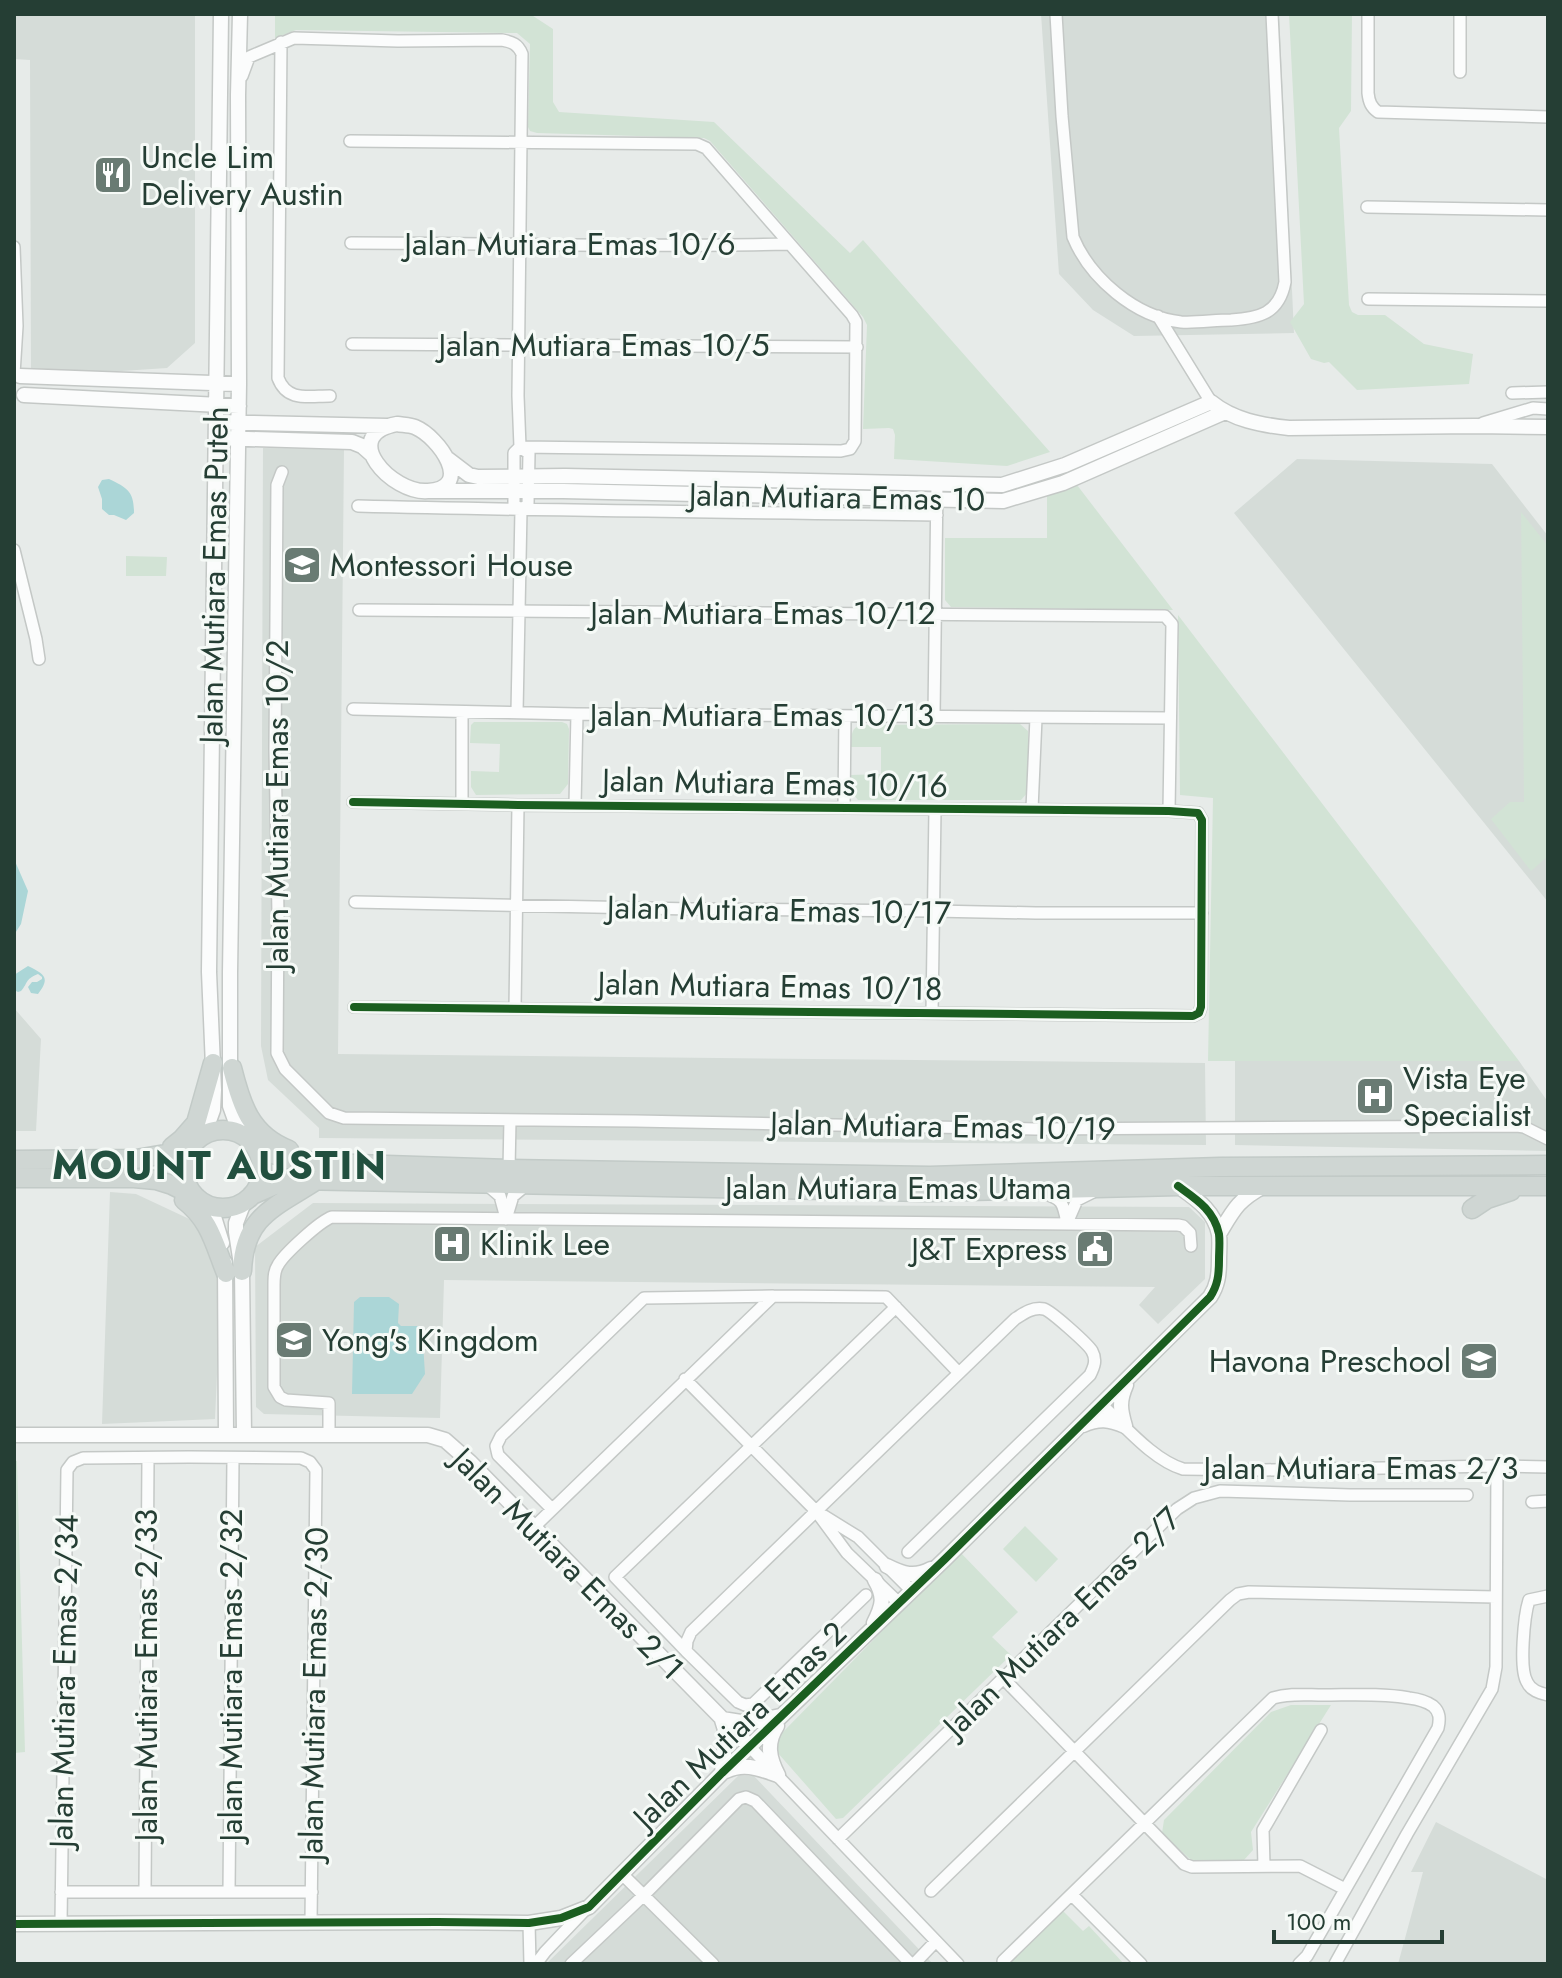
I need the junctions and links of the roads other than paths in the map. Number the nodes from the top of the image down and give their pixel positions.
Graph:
1 (221, 14) edge
2 (240, 14) edge
3 (1056, 14) edge
4 (1272, 14) edge
5 (1368, 14) edge
6 (1460, 14) edge
7 (281, 42) junction
8 (1460, 72) dead end
9 (238, 95) junction
10 (1548, 117) edge
11 (350, 141) dead end
12 (522, 141) junction
13 (1367, 207) dead end
14 (1548, 210) edge
15 (351, 243) dead end
16 (521, 243) junction
17 (788, 244) junction
18 (14, 247) edge
19 (1368, 299) dead end
20 (1548, 301) edge
21 (1158, 316) junction
22 (218, 344) junction
23 (352, 344) dead end
24 (520, 345) junction
25 (857, 347) junction
26 (16, 374) edge
27 (188, 381) junction
28 (217, 382) junction
29 (239, 384) junction
30 (1548, 392) edge
31 (1512, 393) dead end
32 (330, 396) dead end
33 (19, 398) edge
34 (1211, 402) junction
35 (191, 403) junction
36 (216, 405) junction
37 (239, 406) junction
38 (1548, 409) edge
39 (1225, 412) junction
40 (216, 422) junction
41 (239, 423) junction
42 (259, 423) junction
43 (354, 425) junction
44 (388, 426) junction
45 (1475, 426) junction
46 (1548, 427) edge
47 (216, 438) junction
48 (238, 439) junction
49 (259, 439) junction
50 (352, 442) junction
51 (520, 447) junction
52 (371, 454) junction
53 (448, 459) junction
54 (282, 472) dead end
55 (238, 474) junction
56 (918, 483) junction
57 (937, 483) junction
58 (521, 484) junction
59 (431, 491) junction
60 (918, 499) junction
61 (937, 499) junction
62 (358, 506) dead end
63 (521, 510) junction
64 (918, 515) junction
65 (937, 515) junction
66 (14, 550) edge
67 (359, 610) dead end
68 (518, 613) junction
69 (937, 614) junction
70 (39, 659) dead end
71 (353, 709) dead end
72 (462, 712) junction
73 (517, 712) junction
74 (577, 714) junction
75 (845, 716) junction
76 (934, 716) junction
77 (1036, 718) junction
78 (1170, 718) junction
79 (353, 802) dead end
80 (462, 804) junction
81 (518, 805) junction
82 (575, 805) junction
83 (844, 808) junction
84 (935, 809) junction
85 (1032, 809) junction
86 (1169, 811) junction
87 (211, 831) junction
88 (233, 831) junction
89 (355, 902) dead end
90 (516, 907) junction
91 (934, 911) junction
92 (1202, 913) junction
93 (354, 1007) dead end
94 (515, 1008) junction
95 (932, 1012) junction
96 (222, 1065) junction
97 (335, 1116) joint
98 (510, 1120) junction
99 (242, 1134) junction
100 (204, 1135) junction
101 (1548, 1139) edge
102 (257, 1148) junction
103 (189, 1150) junction
104 (14, 1160) edge
105 (1548, 1165) edge
106 (1450, 1167) junction
107 (135, 1169) junction
108 (509, 1169) junction
109 (318, 1171) junction
110 (14, 1178) edge
111 (486, 1184) junction
112 (527, 1184) junction
113 (1267, 1185) junction
114 (1178, 1186) junction
115 (1472, 1186) junction
116 (1539, 1186) edge
117 (1103, 1188) junction
118 (1032, 1190) junction
119 (248, 1199) junction
120 (202, 1201) junction
121 (1472, 1209) dead end
122 (506, 1219) junction
123 (1067, 1223) junction
124 (1219, 1234) junction
125 (1191, 1246) dead end
126 (234, 1272) junction
127 (773, 1296) junction
128 (896, 1307) junction
129 (959, 1373) junction
130 (1129, 1377) junction
131 (685, 1379) junction
132 (1102, 1405) junction
133 (1125, 1426) junction
134 (1079, 1427) junction
135 (14, 1435) edge
136 (226, 1435) junction
137 (244, 1435) junction
138 (329, 1435) junction
139 (751, 1445) junction
140 (148, 1458) junction
141 (233, 1458) junction
142 (1497, 1466) junction
143 (1548, 1467) edge
144 (1467, 1495) dead end
145 (1548, 1501) edge
146 (1532, 1502) dead end
147 (552, 1509) junction
148 (816, 1511) junction
149 (534, 1527) junction
150 (908, 1552) dead end
151 (945, 1559) junction
152 (887, 1566) junction
153 (875, 1580) junction
154 (912, 1591) junction
155 (866, 1595) dead end
156 (1548, 1596) edge
157 (1496, 1597) junction
158 (899, 1603) junction
159 (862, 1639) junction
160 (686, 1651) junction
161 (1004, 1679) junction
162 (1548, 1695) edge
163 (783, 1715) junction
164 (722, 1719) junction
165 (1321, 1730) dead end
166 (750, 1747) junction
167 (1073, 1751) junction
168 (722, 1773) junction
169 (778, 1775) junction
170 (1144, 1824) junction
171 (838, 1839) junction
172 (1264, 1866) junction
173 (622, 1874) junction
174 (1345, 1889) junction
175 (931, 1891) dead end
176 (61, 1892) junction
177 (145, 1892) junction
178 (229, 1892) junction
179 (312, 1892) junction
180 (644, 1895) junction
181 (1072, 1895) junction
182 (589, 1907) junction
183 (61, 1923) junction
184 (311, 1923) junction
185 (529, 1923) junction
186 (14, 1924) edge
187 (936, 1941) junction
188 (1003, 1961) dead end
189 (530, 1964) edge
190 (536, 1964) edge
191 (571, 1964) edge
192 (713, 1964) edge
193 (913, 1964) edge
194 (958, 1964) edge
195 (1141, 1964) edge
196 (1299, 1964) edge
197 (1335, 1964) edge

1 - 22 street, Jalan Mutiara Emas Puteh
2 - 9 street, Jalan Mutiara Emas Puteh
3 - 21 street
4 - 21 street
5 - 10 street
6 - 8 street
7 - 9 street
7 - 12 street
7 - 32 street
9 - 29 street, Jalan Mutiara Emas Puteh
11 - 12 street
12 - 16 street
12 - 17 street
13 - 14 street
15 - 16 street, Jalan Mutiara Emas 10/6
16 - 17 street, Jalan Mutiara Emas 10/6
16 - 24 street
17 - 25 street
18 - 26 street
19 - 20 street
21 - 34 street
22 - 27 street
22 - 28 street, Jalan Mutiara Emas Puteh
23 - 24 street, Jalan Mutiara Emas 10/5
24 - 25 street, Jalan Mutiara Emas 10/5
24 - 51 street
25 - 51 street
26 - 27 street
26 - 33 street
27 - 28 street
28 - 29 street
28 - 36 street, Jalan Mutiara Emas Puteh
29 - 37 street, Jalan Mutiara Emas Puteh
29 - 42 street
30 - 31 street
33 - 35 street
34 - 39 street
34 - 57 street, Jalan Mutiara Emas 10
35 - 36 street
35 - 40 street
36 - 37 street
36 - 40 street, Jalan Mutiara Emas Puteh
37 - 41 street, Jalan Mutiara Emas Puteh
38 - 45 street
39 - 45 street
39 - 61 street, Jalan Mutiara Emas 10
40 - 41 street
40 - 47 street, Jalan Mutiara Emas Puteh
41 - 42 street
41 - 48 street, Jalan Mutiara Emas Puteh
42 - 43 street
43 - 44 street
43 - 50 street
44 - 52 street
44 - 53 street
45 - 46 street
47 - 48 street
47 - 87 street, Jalan Mutiara Emas Puteh
48 - 49 street
48 - 55 street, Jalan Mutiara Emas Puteh
49 - 50 street
49 - 55 street
50 - 52 street
51 - 58 street
52 - 59 street
53 - 58 street, Jalan Mutiara Emas 10
53 - 59 street
54 - 97 street, Jalan Mutiara Emas 10/2
55 - 88 street, Jalan Mutiara Emas Puteh
56 - 57 street, Jalan Mutiara Emas 10
56 - 58 street, Jalan Mutiara Emas 10
56 - 60 street
57 - 61 street
58 - 59 street, Jalan Mutiara Emas 10
58 - 60 street, Jalan Mutiara Emas 10
58 - 63 street
60 - 61 street, Jalan Mutiara Emas 10
60 - 64 street
61 - 65 street
62 - 63 street
63 - 64 street
63 - 68 street
64 - 65 street
65 - 69 street
66 - 70 street
67 - 68 street, Jalan Mutiara Emas 10/12
68 - 69 street, Jalan Mutiara Emas 10/12
68 - 73 street
69 - 76 street
69 - 78 street, Jalan Mutiara Emas 10/12
71 - 72 street, Jalan Mutiara Emas 10/13
72 - 73 street, Jalan Mutiara Emas 10/13
72 - 80 street
73 - 74 street, Jalan Mutiara Emas 10/13
74 - 75 street, Jalan Mutiara Emas 10/13
74 - 82 street
75 - 76 street, Jalan Mutiara Emas 10/13
75 - 83 street
76 - 77 street, Jalan Mutiara Emas 10/13
77 - 78 street, Jalan Mutiara Emas 10/13
77 - 85 street
78 - 86 street
79 - 80 street, Jalan Mutiara Emas 10/16
80 - 81 street, Jalan Mutiara Emas 10/16
81 - 82 street, Jalan Mutiara Emas 10/16
81 - 90 street
82 - 83 street, Jalan Mutiara Emas 10/16
83 - 84 street, Jalan Mutiara Emas 10/16
84 - 85 street, Jalan Mutiara Emas 10/16
84 - 91 street
85 - 86 street, Jalan Mutiara Emas 10/16
86 - 92 street, Jalan Mutiara Emas 10/16
87 - 88 street
87 - 96 street, Jalan Mutiara Emas Puteh
88 - 96 street, Jalan Mutiara Emas Puteh
89 - 90 street, Jalan Mutiara Emas 10/17
90 - 91 street, Jalan Mutiara Emas 10/17
90 - 94 street
91 - 92 street, Jalan Mutiara Emas 10/17
91 - 95 street
92 - 95 street, Jalan Mutiara Emas 10/18
93 - 94 street, Jalan Mutiara Emas 10/18
94 - 95 street, Jalan Mutiara Emas 10/18
96 - 99 street, Jalan Mutiara Emas Puteh
96 - 100 street, Jalan Mutiara Emas Puteh
96 - 107 main road
96 - 109 main road
97 - 98 street, Jalan Mutiara Emas 10/19
98 - 101 street, Jalan Mutiara Emas 10/19
98 - 108 street
99 - 100 main road
99 - 102 main road
100 - 103 main road
102 - 109 main road
102 - 119 main road
103 - 107 main road
103 - 120 main road
104 - 107 main road
105 - 106 main road, Jalan Mutiara Emas Utama
106 - 108 main road, Jalan Mutiara Emas Utama
106 - 115 main road
107 - 110 main road
107 - 120 main road
107 - 126 main road
108 - 109 main road, Jalan Mutiara Emas Utama
109 - 111 main road, Jalan Mutiara Emas Utama
109 - 119 main road, Jalan Mutiara Emas Utama
109 - 126 main road
111 - 112 main road, Jalan Mutiara Emas Utama
111 - 122 street
112 - 118 main road, Jalan Mutiara Emas Utama
112 - 122 street
113 - 114 main road, Jalan Mutiara Emas Utama
113 - 115 main road, Jalan Mutiara Emas Utama
113 - 124 street
114 - 117 main road, Jalan Mutiara Emas Utama
114 - 124 street
115 - 116 main road, Jalan Mutiara Emas Utama
116 - 121 main road
117 - 118 main road, Jalan Mutiara Emas Utama
117 - 123 street
118 - 123 street
119 - 120 main road
119 - 126 street
120 - 126 street
122 - 123 street
122 - 138 street
123 - 125 street
124 - 130 street, Jalan Mutiara Emas 2
126 - 136 street
126 - 137 street
127 - 128 street
127 - 131 street
127 - 147 street
128 - 129 street
128 - 139 street
129 - 148 street
129 - 150 street
130 - 132 street, Jalan Mutiara Emas 2
130 - 133 street
131 - 139 street
131 - 147 street
132 - 133 street, Jalan Mutiara Emas 2/3
132 - 134 street, Jalan Mutiara Emas 2
133 - 134 street
133 - 142 street, Jalan Mutiara Emas 2/3
134 - 151 street, Jalan Mutiara Emas 2
135 - 136 street, Jalan Mutiara Emas 2/1
136 - 137 street, Jalan Mutiara Emas 2/1
137 - 138 street, Jalan Mutiara Emas 2/1
138 - 149 street, Jalan Mutiara Emas 2/1
139 - 148 street
139 - 160 street
140 - 141 street
140 - 176 street, Jalan Mutiara Emas 2/34
140 - 177 street, Jalan Mutiara Emas 2/33
141 - 178 street, Jalan Mutiara Emas 2/32
141 - 179 street, Jalan Mutiara Emas 2/30
142 - 143 street, Jalan Mutiara Emas 2/3
142 - 157 street
144 - 161 street, Jalan Mutiara Emas 2/7
145 - 146 street
147 - 149 street
148 - 152 street
148 - 153 street
148 - 160 street
149 - 164 street, Jalan Mutiara Emas 2/1
151 - 152 street
151 - 154 street, Jalan Mutiara Emas 2
152 - 154 street
153 - 158 street
153 - 159 street
154 - 158 street, Jalan Mutiara Emas 2
155 - 160 street
156 - 162 street
157 - 167 street
157 - 197 street
158 - 159 street, Jalan Mutiara Emas 2
159 - 163 street, Jalan Mutiara Emas 2
161 - 167 street
161 - 171 street, Jalan Mutiara Emas 2/7
163 - 164 street
163 - 166 street, Jalan Mutiara Emas 2
163 - 169 street
164 - 166 street, Jalan Mutiara Emas 2/1
164 - 168 street
165 - 172 street
166 - 168 street, Jalan Mutiara Emas 2
166 - 169 street, Jalan Mutiara Emas 2/1
167 - 170 street
167 - 175 street
168 - 169 street
168 - 173 street, Jalan Mutiara Emas 2
169 - 171 street, Jalan Mutiara Emas 2/1
170 - 172 street
170 - 174 street
170 - 181 street
171 - 187 street, Jalan Mutiara Emas 2/1
172 - 174 street
173 - 180 street
173 - 182 street, Jalan Mutiara Emas 2
174 - 196 street
176 - 177 street
176 - 183 street, Jalan Mutiara Emas 2/34
177 - 178 street
178 - 179 street
179 - 184 street, Jalan Mutiara Emas 2/30
180 - 191 street
180 - 192 street
180 - 193 street
181 - 188 street
181 - 195 street
182 - 185 street, Jalan Mutiara Emas 2
182 - 190 street
183 - 184 street, Jalan Mutiara Emas 2
183 - 186 street, Jalan Mutiara Emas 2
184 - 185 street, Jalan Mutiara Emas 2
185 - 189 street
187 - 193 street
187 - 194 street, Jalan Mutiara Emas 2/1

